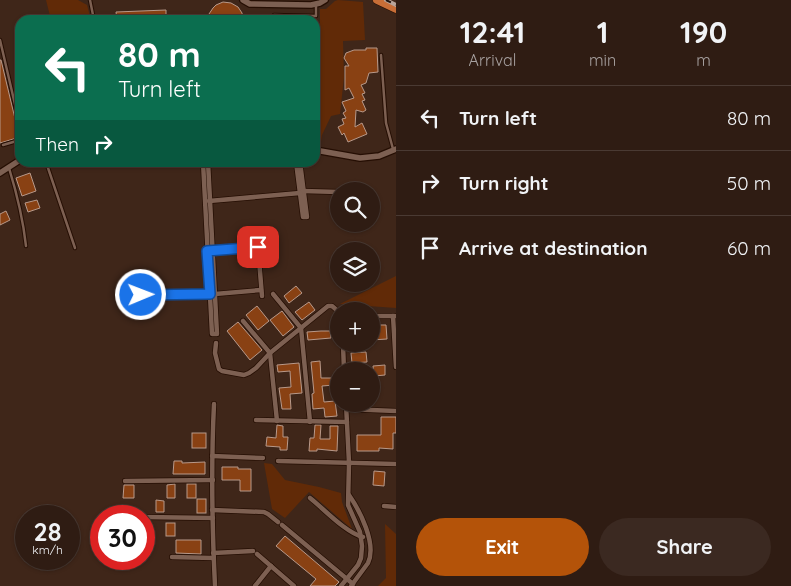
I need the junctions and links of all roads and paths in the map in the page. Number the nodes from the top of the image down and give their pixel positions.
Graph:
1 (90, 0) edge
2 (243, 0) edge
3 (325, 0) edge
4 (377, 0) edge
5 (316, 4) junction
6 (396, 9) edge
7 (93, 15) edge
8 (316, 15) edge
9 (0, 40) edge
10 (381, 55) dead end
11 (15, 104) edge
12 (15, 141) edge
13 (3, 145) dead end
14 (395, 150) edge
15 (320, 151) edge
16 (15, 163) edge
17 (9, 167) junction
18 (48, 167) edge
19 (203, 167) edge
20 (208, 167) edge
21 (299, 167) edge
22 (0, 173) edge
23 (301, 191) junction
24 (330, 192) edge
25 (210, 201) junction
26 (205, 202) junction
27 (26, 246) dead end
28 (75, 248) dead end
29 (210, 251) junction
30 (261, 290) junction
31 (212, 294) junction
32 (273, 294) dead end
33 (141, 295) dead end
34 (262, 296) dead end
35 (330, 306) edge
36 (380, 316) edge
37 (395, 316) edge
38 (244, 321) dead end
39 (301, 328) junction
40 (216, 342) dead end
41 (270, 353) junction
42 (396, 367) edge
43 (214, 404) dead end
44 (380, 409) edge
45 (396, 411) edge
46 (346, 412) edge
47 (256, 420) dead end
48 (277, 421) junction
49 (310, 422) junction
50 (347, 422) junction
51 (212, 456) junction
52 (263, 458) dead end
53 (278, 461) dead end
54 (349, 463) junction
55 (396, 464) edge
56 (213, 480) junction
57 (125, 481) dead end
58 (349, 496) junction
59 (310, 498) dead end
60 (384, 506) dead end
61 (396, 507) edge
62 (212, 510) junction
63 (155, 517) edge
64 (213, 518) junction
65 (362, 537) junction
66 (369, 537) junction
67 (213, 555) junction
68 (172, 557) dead end
69 (271, 566) junction
70 (347, 579) junction
71 (352, 585) edge
72 (215, 586) edge
73 (255, 586) edge
74 (294, 586) edge
75 (341, 586) edge

1 - 7 lane
2 - 5 street
3 - 5 street
4 - 6 highway
5 - 8 lane
9 - 11 lane
10 - 14 lane
12 - 13 lane
14 - 15 street
16 - 17 street
17 - 22 street
17 - 27 lane
18 - 28 lane
19 - 26 street
20 - 25 street
21 - 23 street
23 - 24 street
23 - 25 street
25 - 26 street
25 - 29 street
26 - 29 street
29 - 30 street
29 - 31 street
30 - 31 street
30 - 34 street
31 - 31 street
31 - 33 street
32 - 39 street
35 - 39 street
36 - 37 street
37 - 42 street
38 - 41 street
39 - 41 street
39 - 49 street
40 - 41 street
41 - 48 street
43 - 51 street
44 - 45 street
46 - 50 street
47 - 48 street
48 - 49 street
49 - 50 street
50 - 54 street
51 - 52 street
51 - 56 street
53 - 54 street
54 - 55 street
54 - 58 street
56 - 57 street
56 - 62 street
58 - 65 street
58 - 66 street
59 - 65 street
60 - 61 street
62 - 64 street
62 - 70 street
63 - 64 street
64 - 67 street
65 - 66 street
65 - 70 street
66 - 71 street
67 - 68 street
67 - 69 street
67 - 72 street
69 - 73 street
69 - 74 street
70 - 71 street
70 - 75 street

